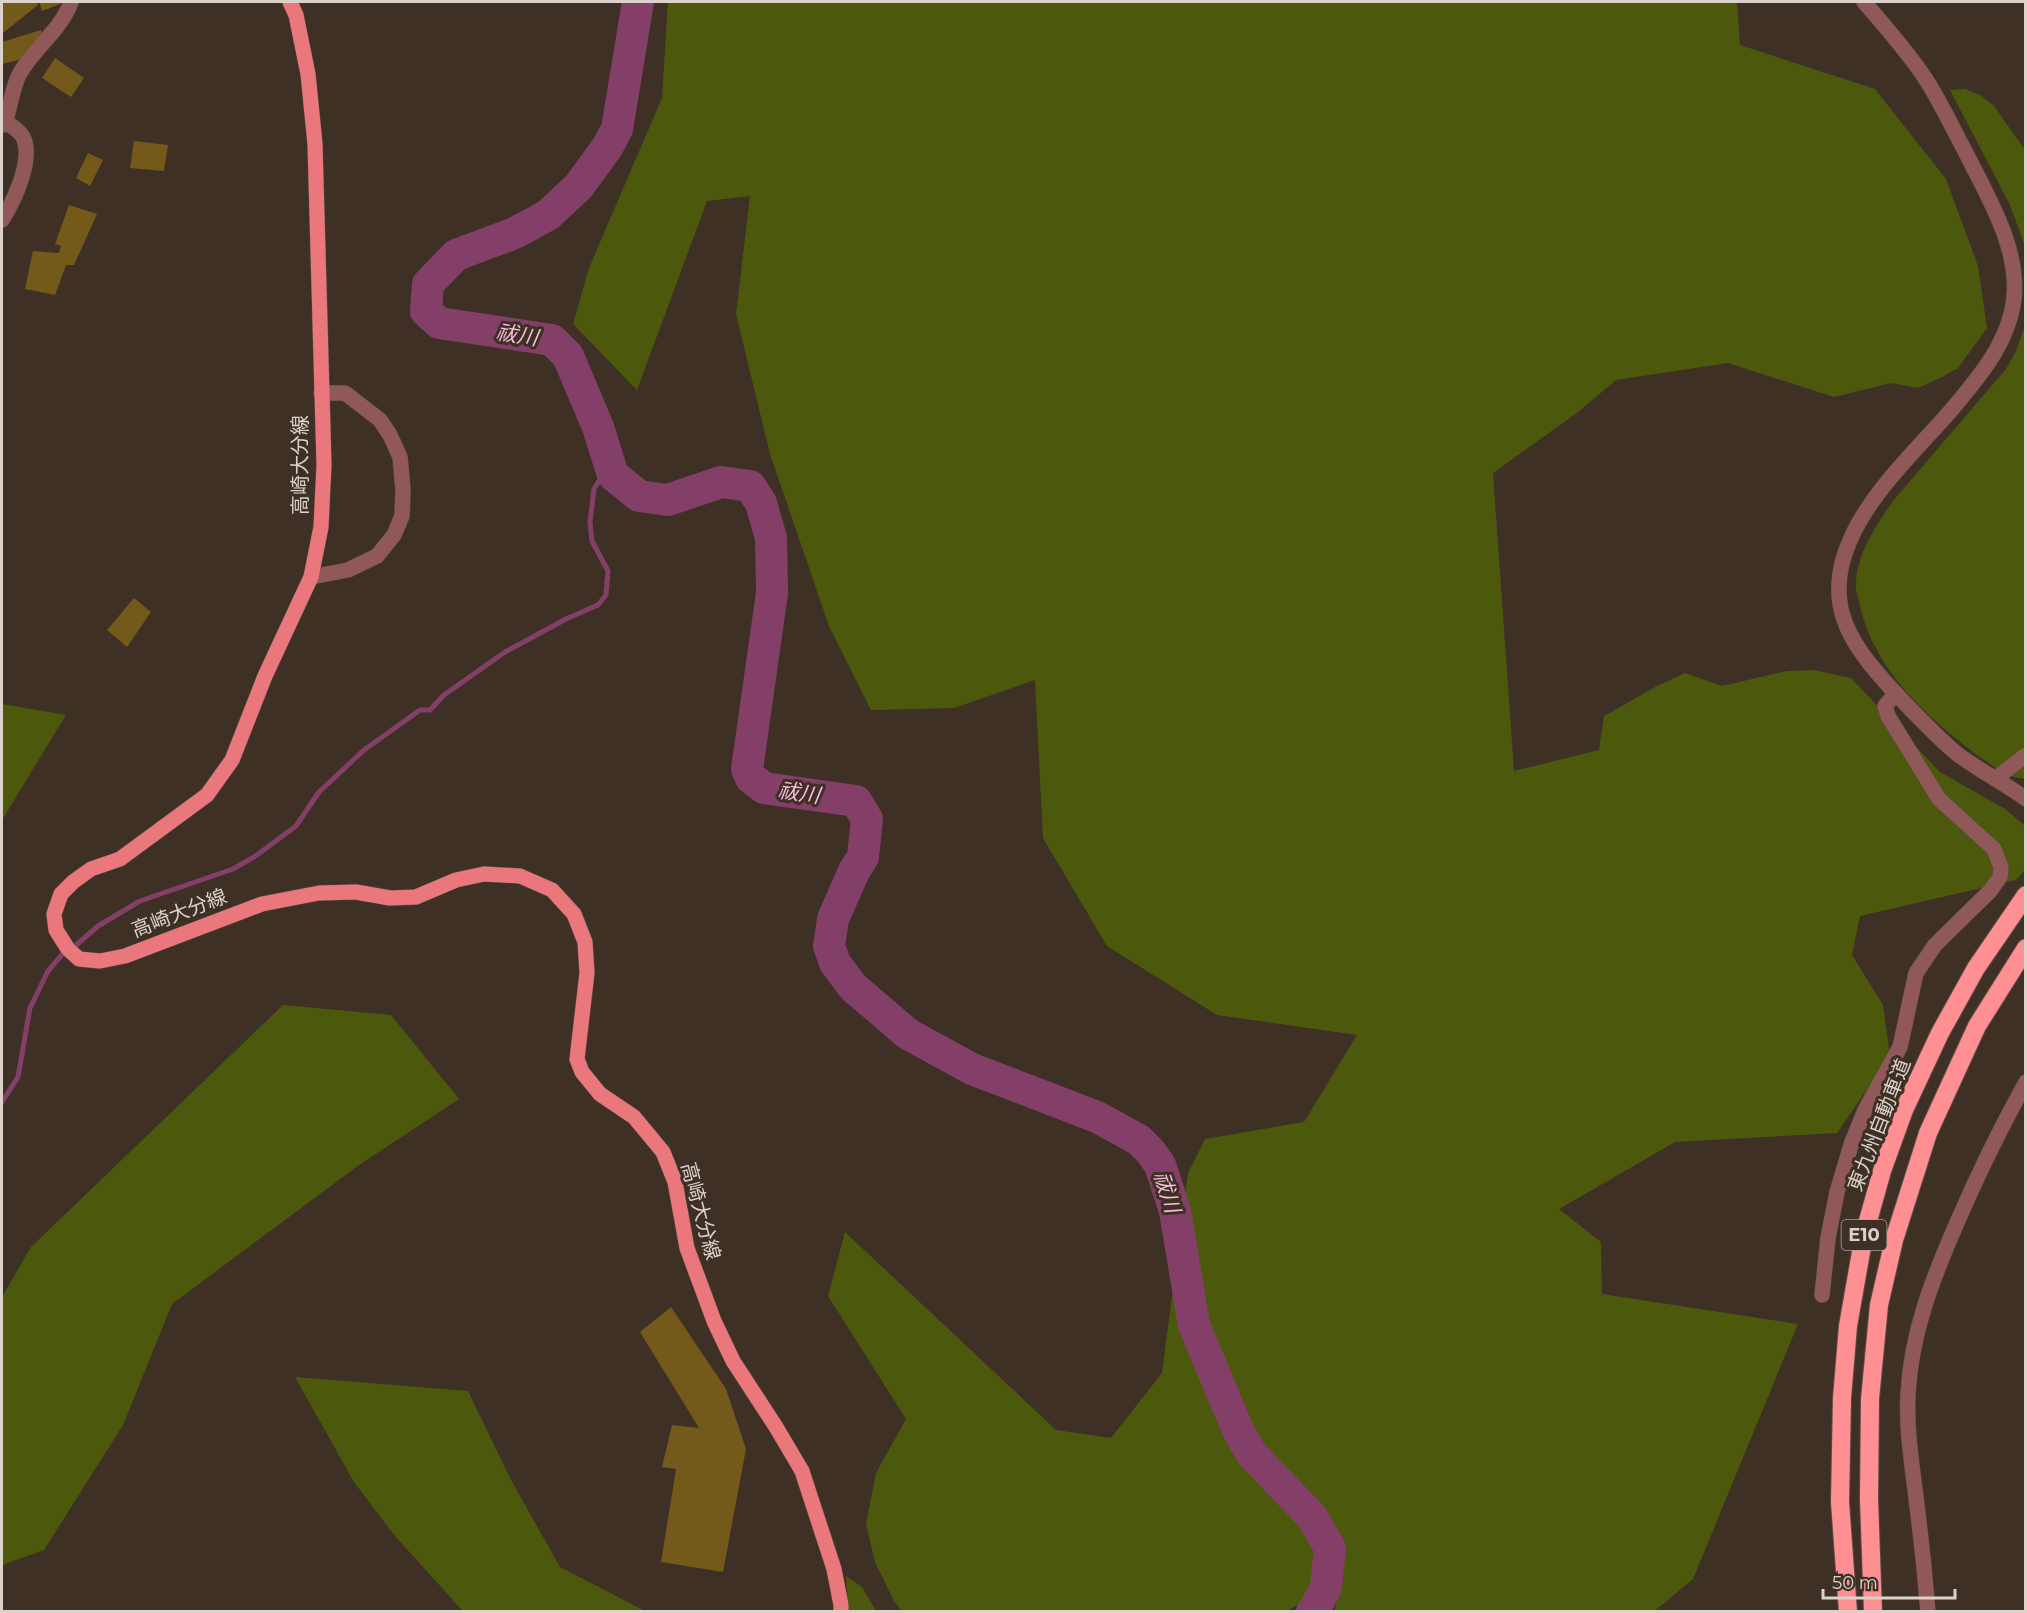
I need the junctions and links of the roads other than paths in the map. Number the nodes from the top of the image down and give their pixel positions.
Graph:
1 (71, 2) edge
2 (290, 2) edge
3 (1864, 2) edge
4 (3, 123) edge
5 (2, 220) edge
6 (2020, 279) edge
7 (321, 393) junction
8 (311, 577) junction
9 (1896, 693) junction
10 (2025, 755) edge
11 (1995, 779) junction
12 (2025, 799) edge
13 (2025, 895) edge
14 (2025, 948) edge
15 (2025, 1082) edge
16 (1822, 1295) dead end
17 (841, 1611) edge
18 (1848, 1611) edge
19 (1873, 1611) edge
20 (1928, 1611) edge

1 - 4 street
2 - 7 main road, 高崎大分線
3 - 6 street
4 - 5 street
6 - 9 street
7 - 8 main road, 高崎大分線
7 - 8 street
8 - 17 main road, 高崎大分線
9 - 11 street
9 - 16 street
10 - 11 street
11 - 12 street
13 - 18 highway, 東九州自動車道 / E10
14 - 19 highway, E10
15 - 20 street

